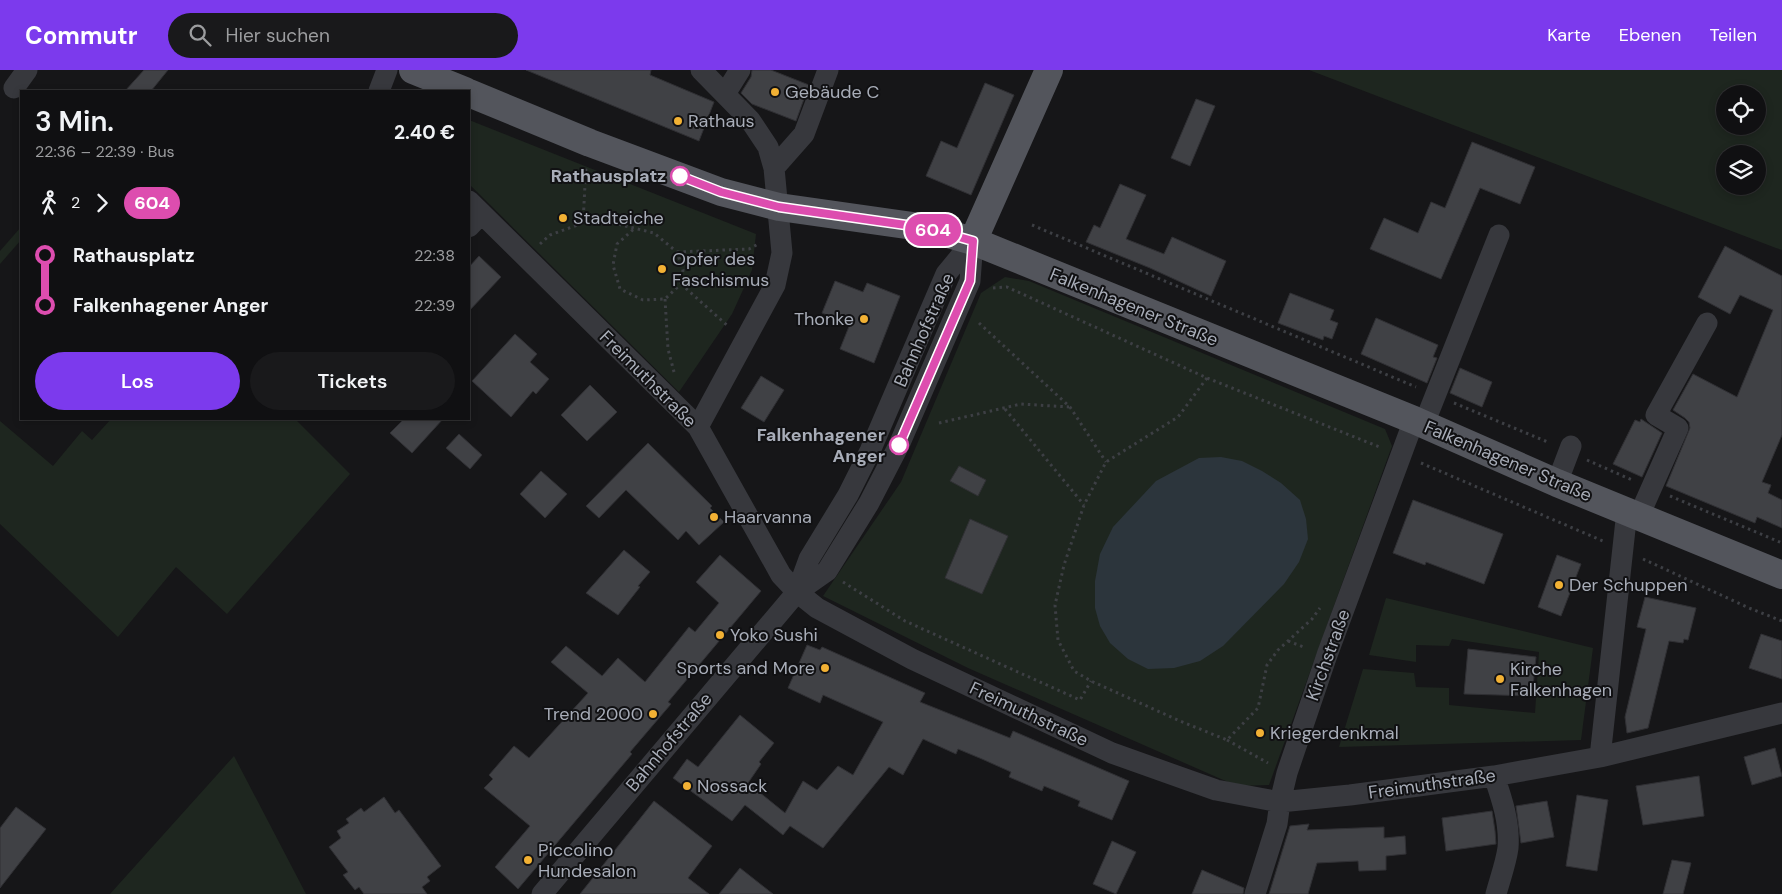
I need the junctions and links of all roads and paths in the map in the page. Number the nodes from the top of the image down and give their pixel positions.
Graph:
1 (27, 70) edge
2 (387, 70) edge
3 (413, 70) edge
4 (700, 70) edge
5 (740, 70) edge
6 (828, 70) edge
7 (1048, 70) edge
8 (14, 88) dead end
9 (379, 90) edge
10 (462, 90) edge
11 (470, 93) edge
12 (724, 94) junction
13 (586, 161) dead end
14 (774, 168) junction
15 (473, 214) edge
16 (780, 219) junction
17 (583, 223) junction
18 (1032, 225) dead end
19 (635, 228) junction
20 (1499, 235) dead end
21 (973, 241) junction
22 (677, 252) junction
23 (525, 257) junction
24 (681, 284) junction
25 (664, 299) junction
26 (979, 323) dead end
27 (1707, 324) dead end
28 (745, 340) junction
29 (1208, 378) dead end
30 (676, 380) dead end
31 (1435, 395) junction
32 (1070, 407) junction
33 (1005, 409) junction
34 (1419, 422) junction
35 (939, 423) dead end
36 (698, 427) junction
37 (1379, 447) dead end
38 (1570, 448) junction
39 (1377, 456) dead end
40 (1106, 462) junction
41 (1557, 482) junction
42 (1651, 488) junction
43 (1084, 505) junction
44 (1633, 514) junction
45 (1782, 544) edge
46 (1782, 575) edge
47 (838, 579) dead end
48 (797, 592) junction
49 (1323, 604) dead end
50 (1091, 681) junction
51 (1782, 713) edge
52 (1227, 740) junction
53 (1600, 758) junction
54 (1287, 773) junction
55 (1494, 776) junction
56 (1280, 802) junction
57 (542, 894) edge
58 (1255, 894) edge
59 (1496, 894) edge

1 - 8 street
2 - 9 street
3 - 10 main road
4 - 12 street
5 - 12 street
6 - 14 street
7 - 21 main road
11 - 16 main road, Falkenhagener Straße
12 - 14 street
13 - 17 path
14 - 16 street
15 - 23 street, Freimuthstraße
16 - 21 main road, Falkenhagener Straße
16 - 22 path
16 - 28 street
17 - 19 path
17 - 23 path
18 - 31 path
19 - 22 path
19 - 25 path
20 - 31 street, Kirchstraße
21 - 34 main road, Falkenhagener Straße
21 - 48 street, Bahnhofstraße
22 - 24 path
23 - 36 street, Freimuthstraße
24 - 25 path
24 - 28 path
25 - 30 path
26 - 32 path
27 - 42 street
28 - 36 street
29 - 40 path
31 - 34 street, Kirchstraße
31 - 38 path
32 - 33 path
32 - 40 path
33 - 35 path
33 - 43 path
34 - 41 main road, Falkenhagener Straße
34 - 54 street, Kirchstraße
36 - 48 street, Freimuthstraße
37 - 39 path
38 - 41 street
38 - 42 path
40 - 43 path
41 - 44 main road, Falkenhagener Straße
42 - 44 street
42 - 45 path
43 - 50 path
44 - 46 main road, Falkenhagener Straße
44 - 53 street
47 - 50 path
48 - 56 street, Freimuthstraße
48 - 57 street, Bahnhofstraße
49 - 52 path
50 - 52 path
51 - 53 street, Freimuthstraße
52 - 54 path
53 - 55 street, Freimuthstraße
54 - 56 street, Kirchstraße
55 - 56 street, Freimuthstraße
55 - 59 street
56 - 58 street, Kirchstraße

